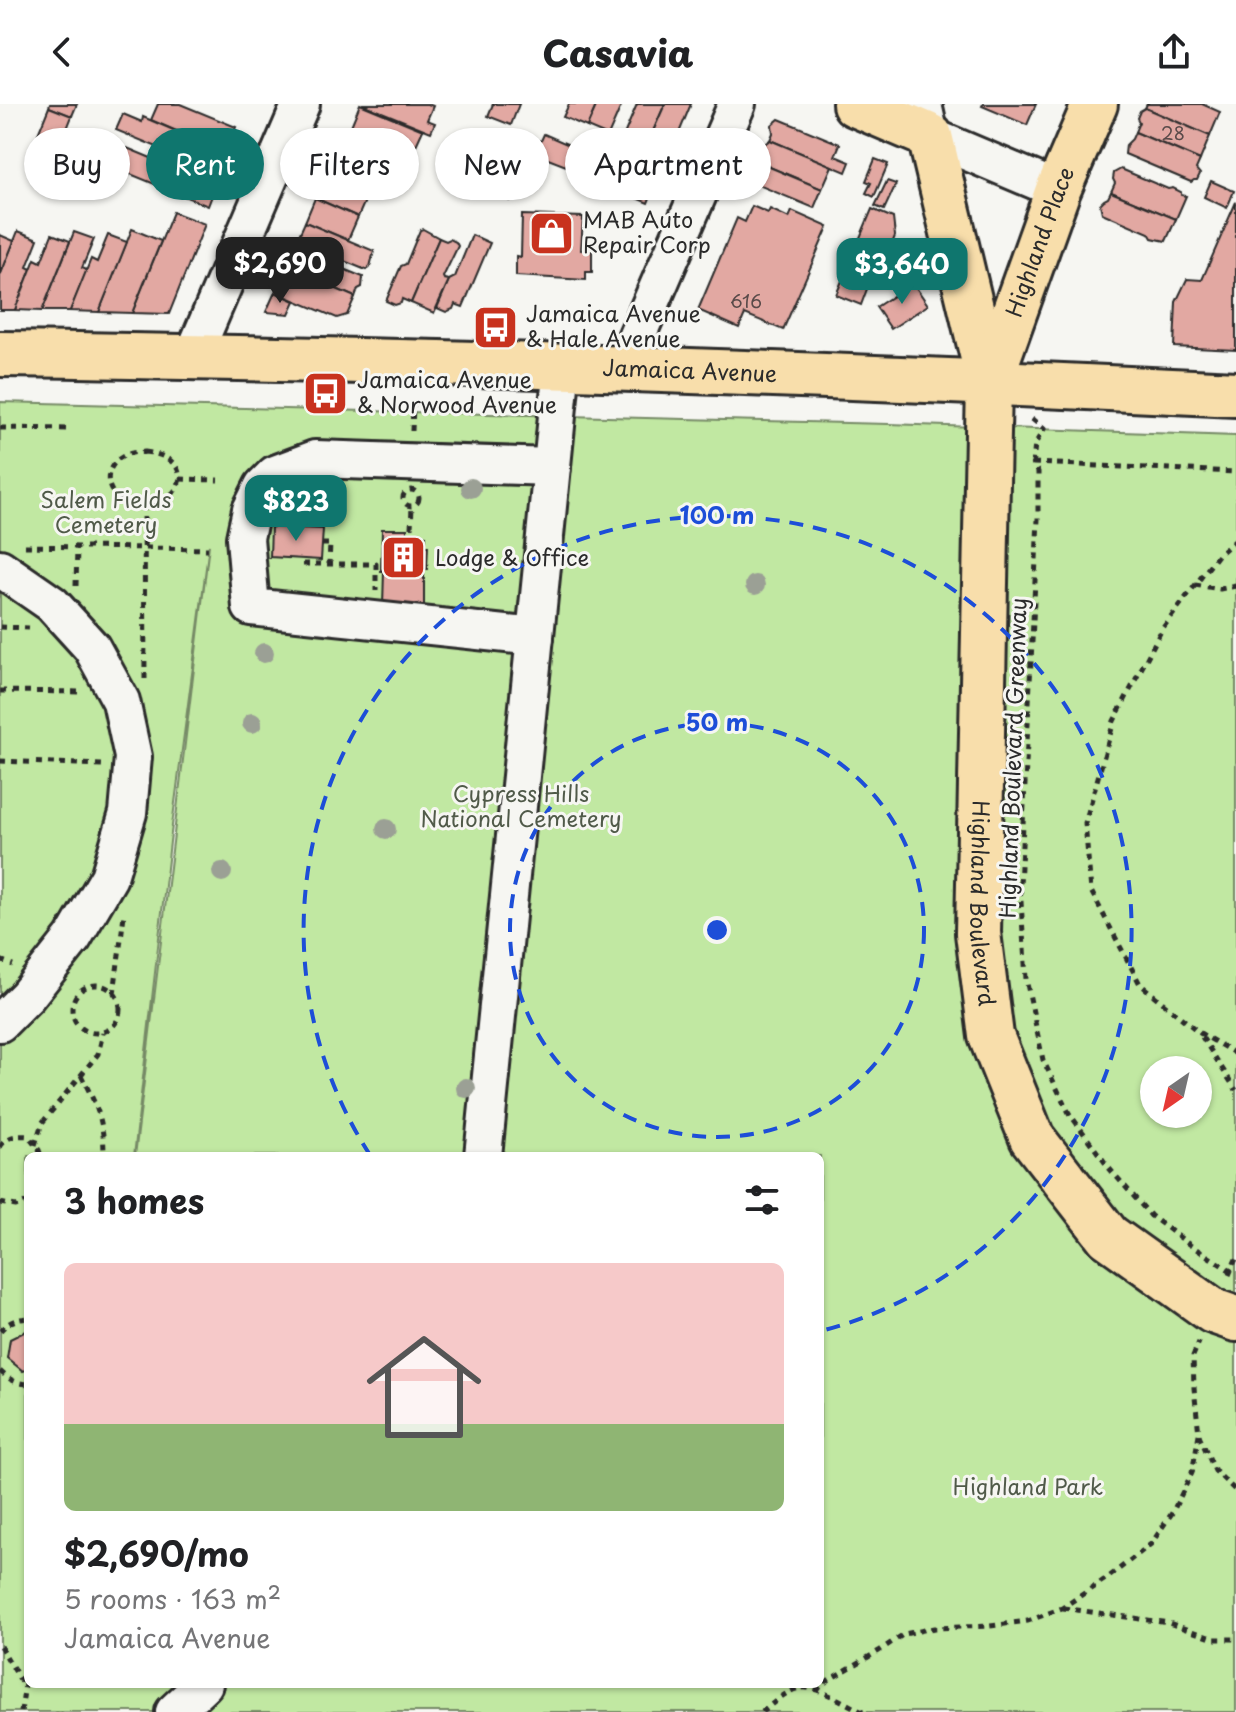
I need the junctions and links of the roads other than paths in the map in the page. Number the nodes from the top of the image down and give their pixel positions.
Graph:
1 (301, 104) edge
2 (737, 104) edge
3 (855, 104) edge
4 (1095, 104) edge
5 (926, 120) edge
6 (1058, 190) junction
7 (0, 354) edge
8 (193, 356) junction
9 (562, 366) junction
10 (623, 368) junction
11 (989, 383) junction
12 (1236, 394) edge
13 (552, 467) junction
14 (1, 568) edge
15 (535, 637) junction
16 (0, 1023) edge
17 (483, 1152) edge
18 (1236, 1319) edge
19 (200, 1688) edge
20 (174, 1712) edge

1 - 8 street
2 - 10 street
3 - 5 main road
4 - 6 main road, Highland Place
5 - 6 street
5 - 11 main road
6 - 11 main road, Highland Place
7 - 8 main road, Jamaica Avenue
8 - 9 main road, Jamaica Avenue
9 - 10 main road, Jamaica Avenue
9 - 13 street
10 - 11 main road, Jamaica Avenue
11 - 12 main road, Jamaica Avenue
11 - 18 main road, Highland Boulevard
13 - 15 street
13 - 15 street
14 - 16 street
15 - 17 street
19 - 20 street

